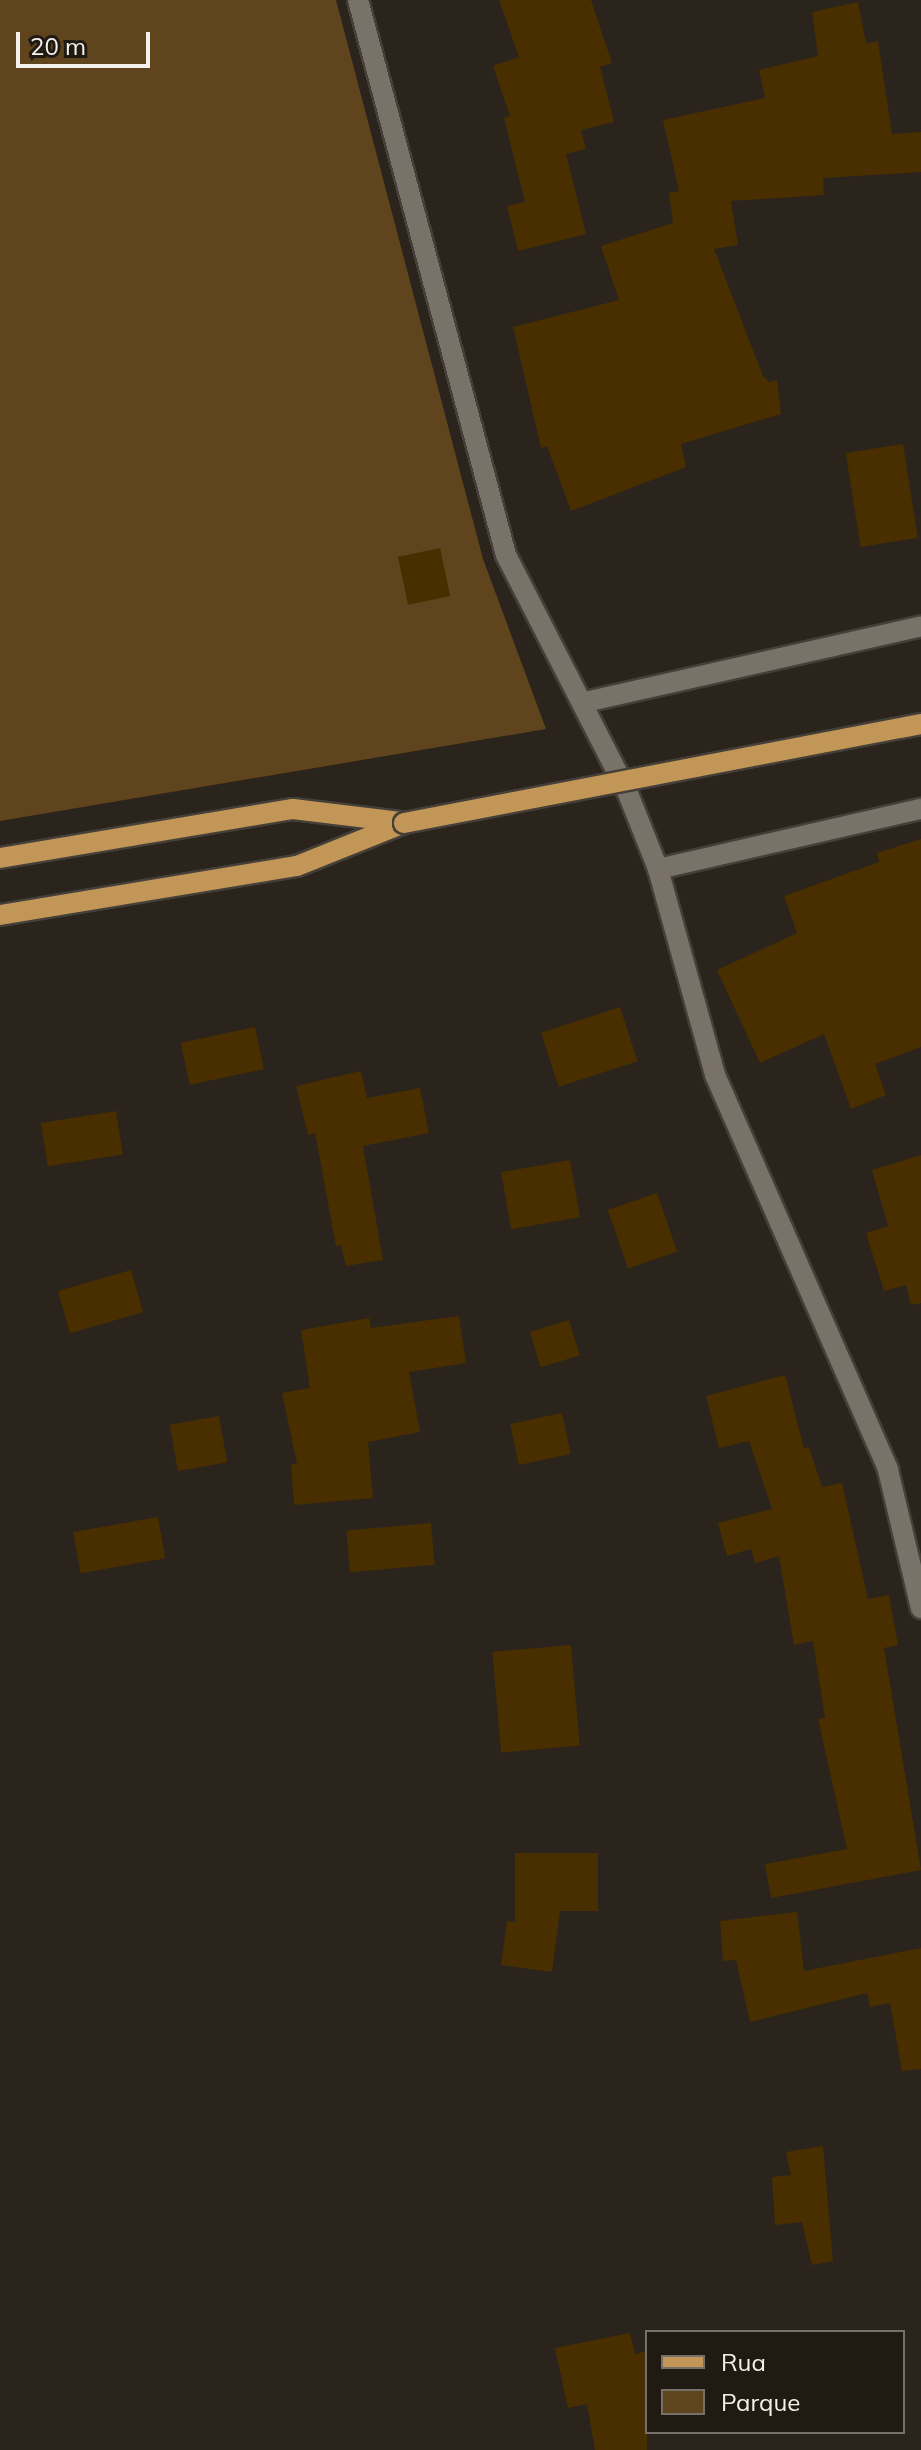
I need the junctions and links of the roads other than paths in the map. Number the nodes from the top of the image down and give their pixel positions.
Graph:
1 (358, 0) edge
2 (921, 626) edge
3 (585, 702) junction
4 (921, 724) edge
5 (921, 809) edge
6 (404, 823) junction
7 (0, 858) edge
8 (658, 869) junction
9 (0, 915) edge
10 (921, 1608) edge

1 - 3 street
2 - 3 street
3 - 8 street
4 - 6 main road, bridge
5 - 8 street
6 - 7 main road
6 - 9 main road
8 - 10 street

